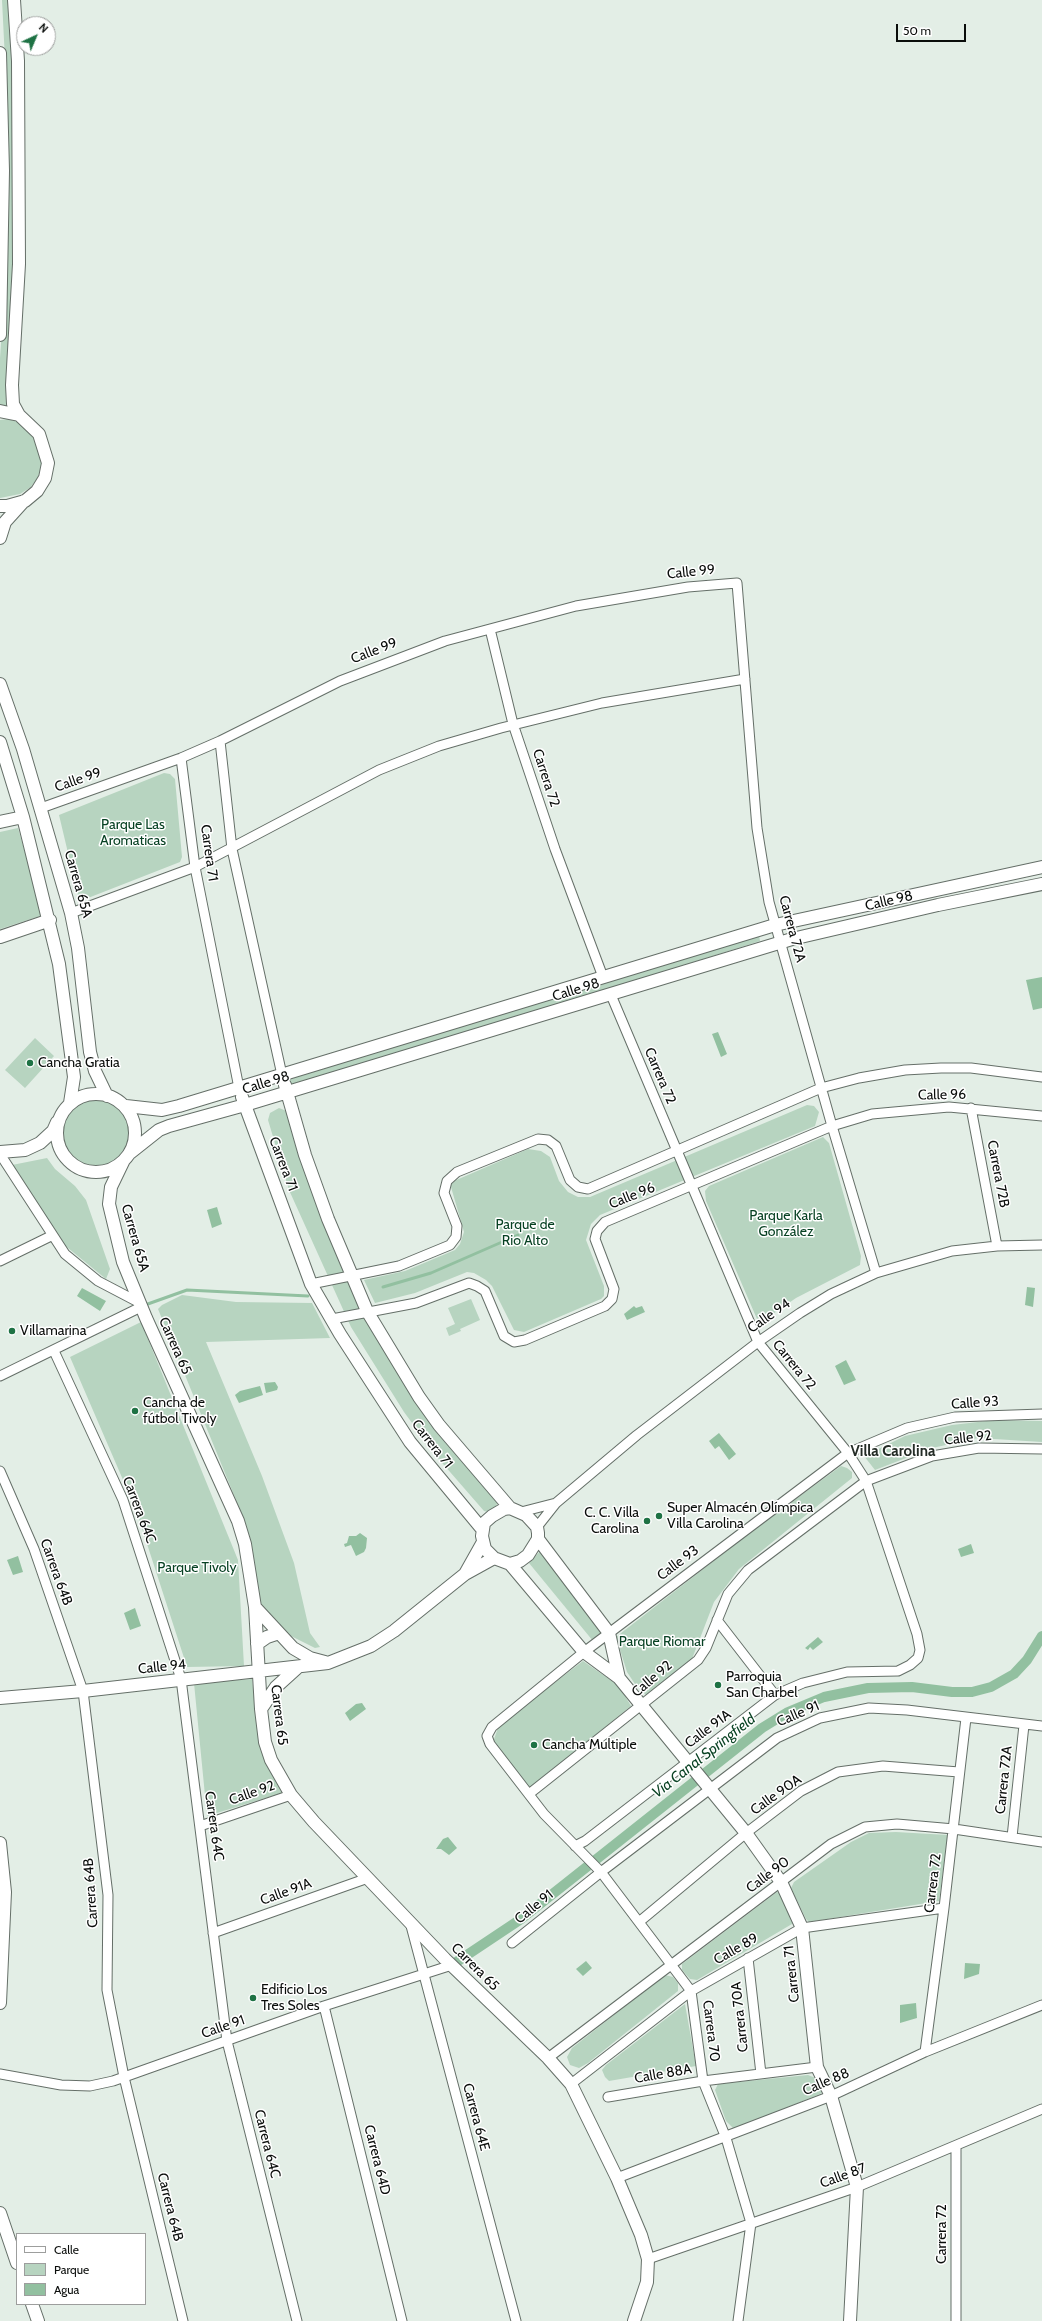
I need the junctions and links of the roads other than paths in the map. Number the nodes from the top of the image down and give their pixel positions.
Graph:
1 (14, 0) edge
2 (0, 53) edge
3 (0, 335) edge
4 (0, 411) edge
5 (19, 415) junction
6 (24, 501) junction
7 (0, 506) edge
8 (0, 538) edge
9 (737, 583) joint
10 (490, 628) junction
11 (745, 679) junction
12 (0, 684) edge
13 (513, 724) junction
14 (220, 741) junction
15 (0, 742) edge
16 (181, 758) junction
17 (41, 808) junction
18 (23, 817) junction
19 (0, 822) edge
20 (232, 849) junction
21 (194, 867) junction
22 (1042, 867) edge
23 (1042, 884) edge
24 (71, 913) junction
25 (50, 920) junction
26 (775, 925) junction
27 (0, 938) edge
28 (781, 942) junction
29 (603, 977) junction
30 (611, 995) junction
31 (282, 1075) junction
32 (1042, 1077) edge
33 (239, 1088) junction
34 (821, 1088) junction
35 (287, 1092) junction
36 (107, 1096) junction
37 (70, 1103) junction
38 (245, 1105) junction
39 (126, 1106) junction
40 (971, 1108) junction
41 (1042, 1116) edge
42 (59, 1120) junction
43 (832, 1126) junction
44 (676, 1150) junction
45 (0, 1153) edge
46 (127, 1157) junction
47 (691, 1187) junction
48 (51, 1236) junction
49 (1042, 1245) edge
50 (997, 1246) junction
51 (0, 1261) edge
52 (876, 1273) junction
53 (353, 1277) junction
54 (311, 1284) junction
55 (140, 1305) junction
56 (367, 1312) junction
57 (332, 1319) junction
58 (758, 1342) junction
59 (54, 1351) junction
60 (0, 1376) edge
61 (1042, 1414) edge
62 (1042, 1449) edge
63 (848, 1453) junction
64 (0, 1471) edge
65 (866, 1481) junction
66 (556, 1503) junction
67 (516, 1510) junction
68 (537, 1527) junction
69 (482, 1529) junction
70 (538, 1540) junction
71 (483, 1542) junction
72 (494, 1558) junction
73 (510, 1564) junction
74 (465, 1574) junction
75 (255, 1607) junction
76 (717, 1620) junction
77 (279, 1633) junction
78 (609, 1633) junction
79 (257, 1644) junction
80 (584, 1652) junction
81 (918, 1658) joint
82 (328, 1663) junction
83 (297, 1668) junction
84 (259, 1673) junction
85 (619, 1678) junction
86 (182, 1679) junction
87 (83, 1691) junction
88 (775, 1695) junction
89 (0, 1698) edge
90 (641, 1707) junction
91 (261, 1709) junction
92 (966, 1718) junction
93 (1024, 1725) junction
94 (1042, 1726) edge
95 (487, 1736) joint
96 (691, 1765) junction
97 (959, 1772) junction
98 (707, 1785) junction
99 (529, 1794) junction
100 (291, 1795) junction
101 (200, 1826) junction
102 (954, 1829) junction
103 (746, 1833) junction
104 (1012, 1837) junction
105 (1042, 1842) edge
106 (0, 1843) edge
107 (575, 1846) junction
108 (598, 1869) junction
109 (368, 1878) junction
110 (781, 1882) junction
111 (944, 1908) junction
112 (409, 1921) junction
113 (639, 1922) junction
114 (802, 1928) junction
115 (213, 1933) junction
116 (512, 1943) dead end
117 (748, 1958) junction
118 (672, 1964) junction
119 (452, 1966) junction
120 (424, 1975) junction
121 (691, 1990) junction
122 (0, 2003) edge
123 (1042, 2005) edge
124 (324, 2006) junction
125 (227, 2041) junction
126 (925, 2052) junction
127 (548, 2058) junction
128 (818, 2067) junction
129 (0, 2074) edge
130 (761, 2074) junction
131 (124, 2077) junction
132 (703, 2081) junction
133 (571, 2084) junction
134 (831, 2096) junction
135 (608, 2097) dead end
136 (1042, 2108) edge
137 (726, 2138) junction
138 (956, 2146) junction
139 (617, 2178) junction
140 (857, 2186) junction
141 (0, 2213) edge
142 (751, 2223) junction
143 (648, 2259) junction
144 (16, 2260) edge
145 (32, 2305) edge
146 (38, 2321) edge
147 (183, 2321) edge
148 (296, 2321) edge
149 (402, 2321) edge
150 (516, 2321) edge
151 (634, 2321) edge
152 (738, 2321) edge
153 (850, 2321) edge
154 (956, 2321) edge

1 - 5 street
2 - 3 street
4 - 5 street
5 - 6 street
6 - 7 street
6 - 8 street
9 - 10 street, Calle 99
9 - 11 street, Carrera 72A
10 - 13 street, Carrera 72
10 - 14 street, Calle 99
11 - 13 street
11 - 26 street, Carrera 72A
12 - 17 street, Carrera 65A
13 - 20 street
13 - 29 street, Carrera 72
14 - 16 street, Calle 99
14 - 20 street, Carrera 71
15 - 18 street
16 - 17 street, Calle 99
16 - 21 street, Carrera 71
17 - 24 street, Carrera 65A
18 - 19 street
18 - 25 street
20 - 21 street
20 - 31 street, Carrera 71
21 - 24 street
21 - 33 street, Carrera 71
22 - 26 street, Calle 98
23 - 28 street, Calle 98
24 - 36 street, Carrera 65A
25 - 27 street
25 - 37 street
26 - 28 street, Carrera 72A
26 - 29 street, Calle 98
28 - 30 street, Calle 98
28 - 34 street, Carrera 72A
29 - 31 street, Calle 98
30 - 35 street, Calle 98
30 - 44 street, Carrera 72
31 - 33 street, Calle 98
31 - 35 street, Carrera 71
32 - 34 street, Calle 96
33 - 38 street, Carrera 71
33 - 39 street, Calle 98
34 - 43 street, Carrera 72A
34 - 44 street, Calle 96
35 - 38 street, Calle 98
35 - 53 street, Carrera 71
36 - 37 street
36 - 39 street
37 - 42 street
38 - 46 street, Calle 98
38 - 54 street, Carrera 71
39 - 46 street
40 - 41 street, Calle 96
40 - 43 street, Calle 96
40 - 50 street, Carrera 72B
42 - 45 street
42 - 46 street
43 - 47 street, Calle 96
43 - 52 street, Carrera 72A
44 - 47 street, Carrera 72
44 - 53 street, Calle 96
45 - 48 street
46 - 55 street, Carrera 65A
47 - 56 street, Calle 96
47 - 58 street, Carrera 72
48 - 51 street
48 - 55 street
49 - 50 street, Calle 94
50 - 52 street, Calle 94
52 - 58 street, Calle 94
53 - 54 street, Calle 96
53 - 56 street, Carrera 71
54 - 57 street, Carrera 71
55 - 59 street
55 - 75 street, Carrera 65
56 - 57 street, Calle 96
56 - 67 street, Carrera 71
57 - 69 street, Carrera 71
58 - 63 street, Carrera 72
58 - 66 street, Calle 94
59 - 60 street
59 - 86 street, Carrera 64C
61 - 63 street, Calle 93
62 - 65 street, Calle 92
63 - 65 street, Carrera 72
63 - 78 street, Calle 93
64 - 87 street, Carrera 64B
65 - 76 street, Calle 92
65 - 81 street, Carrera 72
66 - 67 street, Calle 94
66 - 68 street, Calle 94
67 - 68 street
67 - 69 street
68 - 70 street
69 - 71 street
70 - 73 street
70 - 78 street, Carrera 71
71 - 72 street
71 - 74 street, Calle 94
72 - 73 street
72 - 74 street, Calle 94
73 - 80 street, Carrera 71
74 - 82 street, Calle 94
75 - 77 street
75 - 79 street, Carrera 65
76 - 88 street
76 - 90 street, Calle 92
77 - 79 street
77 - 82 street
78 - 80 street, Calle 93
78 - 85 street, Carrera 71
79 - 84 street, Carrera 65
80 - 85 street, Carrera 71
80 - 95 street, Calle 93
81 - 88 street, Calle 91A
82 - 83 street, Calle 94
83 - 84 street, Calle 94
83 - 91 street
84 - 86 street, Calle 94
84 - 91 street, Carrera 65
85 - 90 street, Carrera 71
86 - 87 street, Calle 94
86 - 101 street, Carrera 64C
87 - 89 street, Calle 94
87 - 131 street, Carrera 64B
88 - 96 street, Calle 91A
90 - 96 street, Carrera 71
90 - 99 street, Calle 92
91 - 100 street, Carrera 65
92 - 93 street, Calle 91
92 - 97 street, Carrera 72
92 - 98 street, Calle 91
93 - 94 street, Calle 91
93 - 104 street, Carrera 72A
95 - 99 street, Carrera 70
96 - 98 street, Carrera 71
96 - 107 street, Calle 91A
97 - 102 street, Carrera 72
97 - 103 street, Calle 90A
98 - 103 street, Carrera 71
98 - 108 street, Calle 91
99 - 107 street, Carrera 70
100 - 101 street, Calle 92
100 - 109 street, Carrera 65
101 - 115 street, Carrera 64C
102 - 104 street, Calle 90
102 - 110 street, Calle 90
102 - 111 street, Carrera 72
103 - 110 street, Carrera 71
103 - 113 street, Calle 90A
104 - 105 street, Calle 90
106 - 122 street
107 - 108 street, Carrera 70
108 - 113 street, Carrera 70
108 - 116 street, Calle 91
109 - 112 street, Carrera 65
109 - 115 street, Calle 91A
110 - 114 street, Carrera 71
110 - 118 street, Calle 90
111 - 114 street, Calle 89
111 - 126 street, Carrera 72
112 - 119 street, Carrera 65
112 - 120 street, Carrera 64E
113 - 118 street, Carrera 70
114 - 117 street, Calle 89
114 - 128 street, Carrera 71
115 - 125 street, Carrera 64C
117 - 121 street, Calle 89
117 - 130 street, Carrera 70A
118 - 121 street, Carrera 70
118 - 127 street, Calle 90
119 - 120 street, Calle 91
119 - 127 street, Carrera 65
120 - 124 street, Calle 91
120 - 150 street, Carrera 64E
121 - 132 street, Carrera 70
121 - 133 street, Calle 89
123 - 126 street, Calle 88
124 - 125 street, Calle 91
124 - 149 street, Carrera 64D
125 - 131 street, Calle 91
125 - 148 street, Carrera 64C
126 - 134 street, Calle 88
127 - 133 street, Carrera 65
128 - 130 street, Calle 88A
128 - 134 street, Carrera 71
129 - 131 street, Calle 91
130 - 132 street, Calle 88A
131 - 147 street, Carrera 64B
132 - 135 street, Calle 88A
132 - 137 street, Carrera 70
133 - 139 street, Carrera 65
134 - 137 street, Calle 88
134 - 140 street, Carrera 71
136 - 138 street, Calle 87
137 - 139 street, Calle 88
137 - 142 street, Carrera 70
138 - 140 street, Calle 87
138 - 154 street, Carrera 72
139 - 143 street, Carrera 65
140 - 142 street, Calle 87
140 - 153 street, Carrera 71
141 - 144 street
142 - 143 street, Calle 87
142 - 152 street, Carrera 70
143 - 151 street, Carrera 65
145 - 146 street

